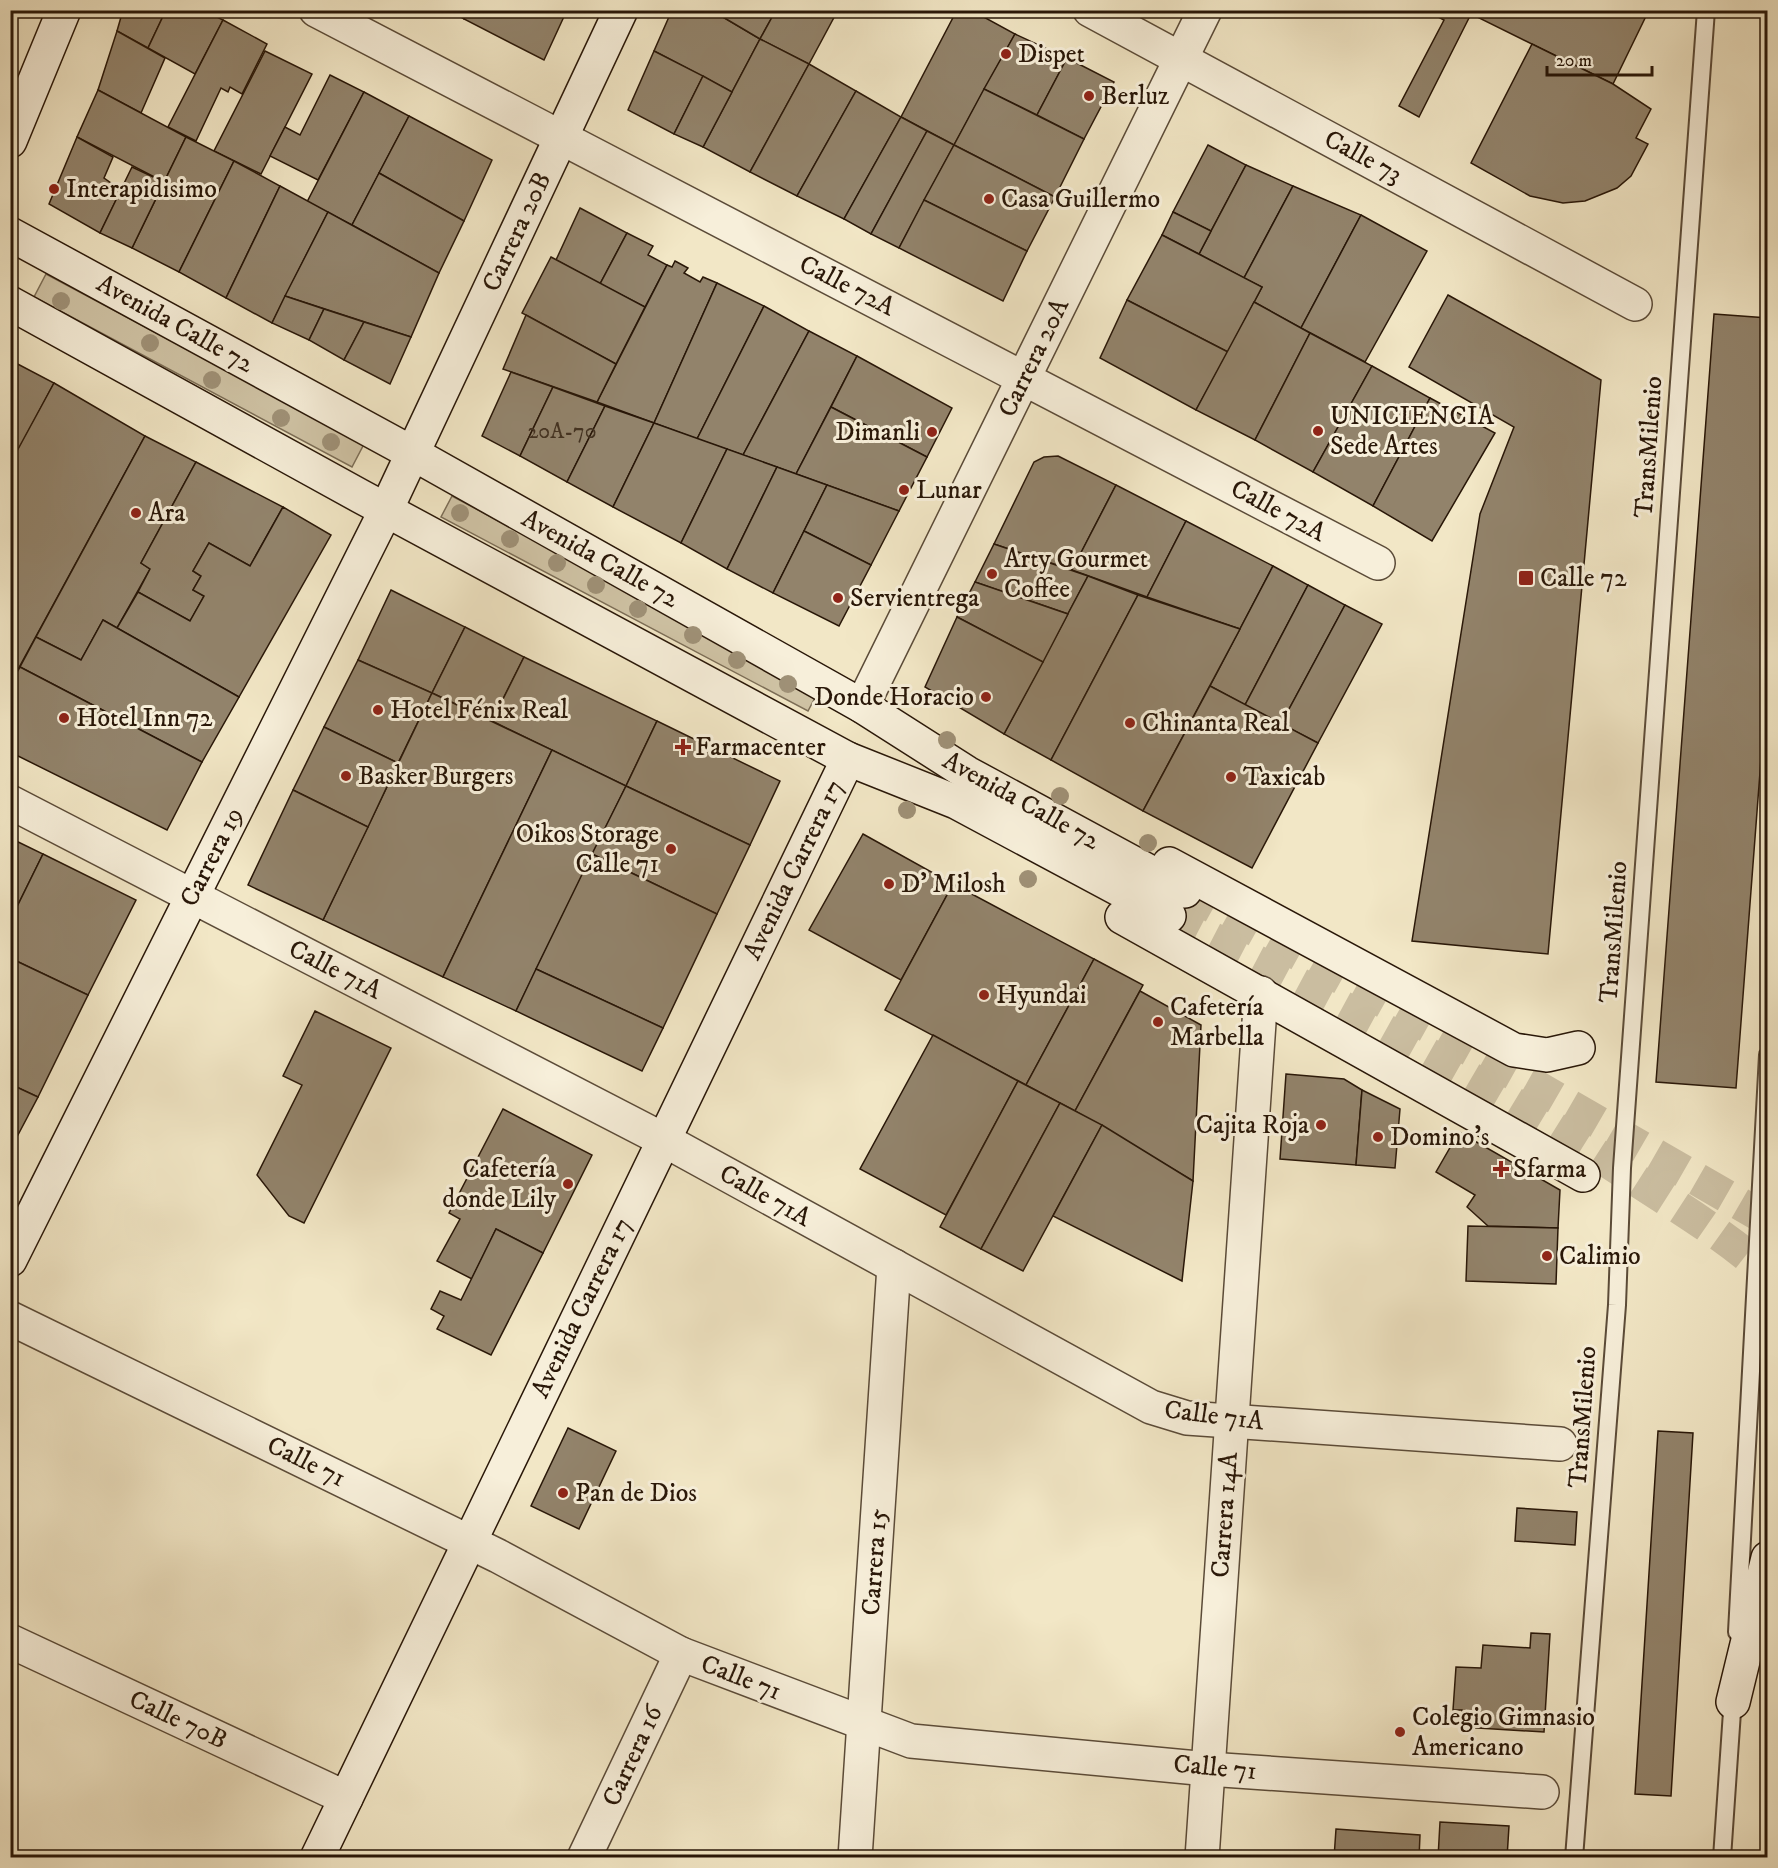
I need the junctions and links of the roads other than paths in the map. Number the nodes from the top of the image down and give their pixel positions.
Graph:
1 (64, 10) edge
2 (316, 10) edge
3 (621, 10) edge
4 (1090, 10) edge
5 (1205, 10) edge
6 (1706, 10) edge
7 (1181, 60) junction
8 (561, 138) junction
9 (10, 141) edge
10 (10, 234) edge
11 (10, 303) edge
12 (1635, 304) dead end
13 (1024, 379) junction
14 (412, 453) junction
15 (386, 510) junction
16 (1378, 563) dead end
17 (862, 706) junction
18 (848, 759) junction
19 (10, 802) edge
20 (192, 896) junction
21 (1260, 993) junction
22 (1578, 1048) dead end
23 (1767, 1055) edge
24 (664, 1140) junction
25 (1583, 1175) dead end
26 (10, 1260) edge
27 (894, 1266) junction
28 (10, 1318) edge
29 (1232, 1421) junction
30 (1560, 1444) dead end
31 (469, 1542) junction
32 (1767, 1558) edge
33 (10, 1641) edge
34 (681, 1654) junction
35 (1733, 1702) junction
36 (864, 1726) junction
37 (1208, 1768) junction
38 (1542, 1792) dead end
39 (346, 1798) junction
40 (317, 1857) edge
41 (584, 1857) edge
42 (855, 1857) edge
43 (1202, 1857) edge
44 (1574, 1857) edge
45 (1722, 1857) edge

1 - 9 street
2 - 8 street, Calle 72A
3 - 8 street, Carrera 20B
4 - 7 street, Calle 73
5 - 7 street, Carrera 20A
6 - 44 lane, TransMilenio
7 - 12 street, Calle 73
7 - 13 street, Carrera 20A
8 - 13 street, Calle 72A
8 - 14 street, Carrera 20B
10 - 14 street, Avenida Calle 72
11 - 15 street, Avenida Calle 72
13 - 16 street, Calle 72A
13 - 17 street, Carrera 20A
14 - 15 street, Carrera 19
14 - 17 street, Avenida Calle 72
15 - 18 street, Avenida Calle 72
15 - 20 street, Carrera 19
17 - 18 street, Avenida Calle 72
17 - 22 street
18 - 21 street
18 - 24 street, Avenida Carrera 17
19 - 20 street, Calle 71A
20 - 24 street, Calle 71A
20 - 26 street, Carrera 19
21 - 25 street
21 - 29 street, Carrera 14A
23 - 35 lane
24 - 27 street, Calle 71A
24 - 31 street, Avenida Carrera 17
27 - 29 street, Calle 71A
27 - 36 street, Carrera 15
28 - 31 street, Calle 71
29 - 30 street, Calle 71A
29 - 37 street, Carrera 14A
31 - 34 street, Calle 71
31 - 39 street, Avenida Carrera 17
32 - 35 street
33 - 39 street, Calle 70B
34 - 36 street, Calle 71
34 - 41 street, Carrera 16
35 - 45 lane
36 - 37 street, Calle 71
36 - 42 street, Carrera 15
37 - 38 street, Calle 71
37 - 43 street, Carrera 14A
39 - 40 street, Avenida Carrera 17

